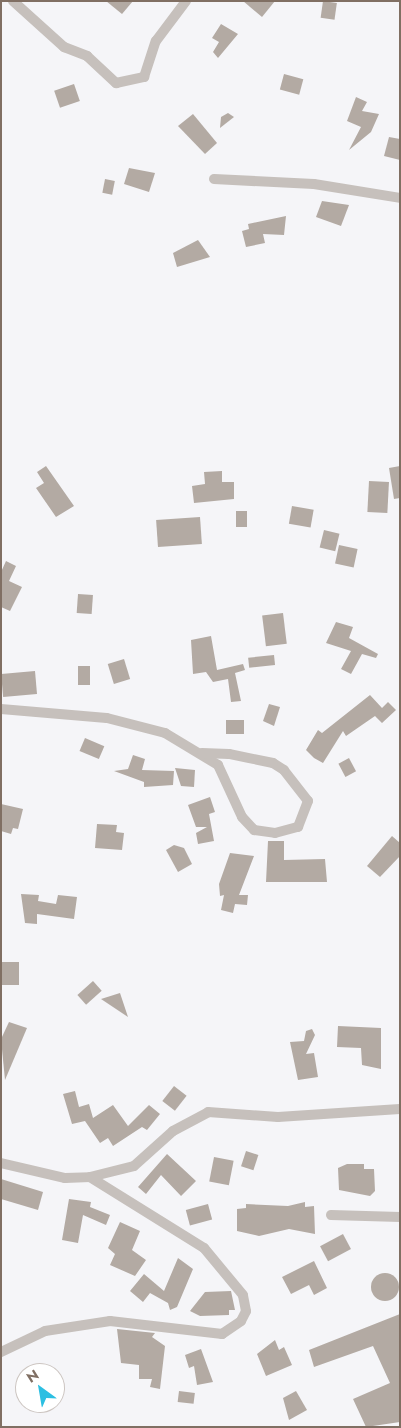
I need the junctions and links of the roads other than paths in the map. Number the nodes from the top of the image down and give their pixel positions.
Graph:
1 (13, 1) edge
2 (186, 1) edge
3 (214, 179) dead end
4 (400, 198) edge
5 (1, 710) edge
6 (202, 753) junction
7 (400, 1109) edge
8 (1, 1163) edge
9 (90, 1178) junction
10 (331, 1215) dead end
11 (400, 1218) edge
12 (1, 1352) edge

1 - 2 street
3 - 4 street
5 - 6 street
6 - 6 street
7 - 9 street
8 - 9 street
9 - 12 street
10 - 11 street

